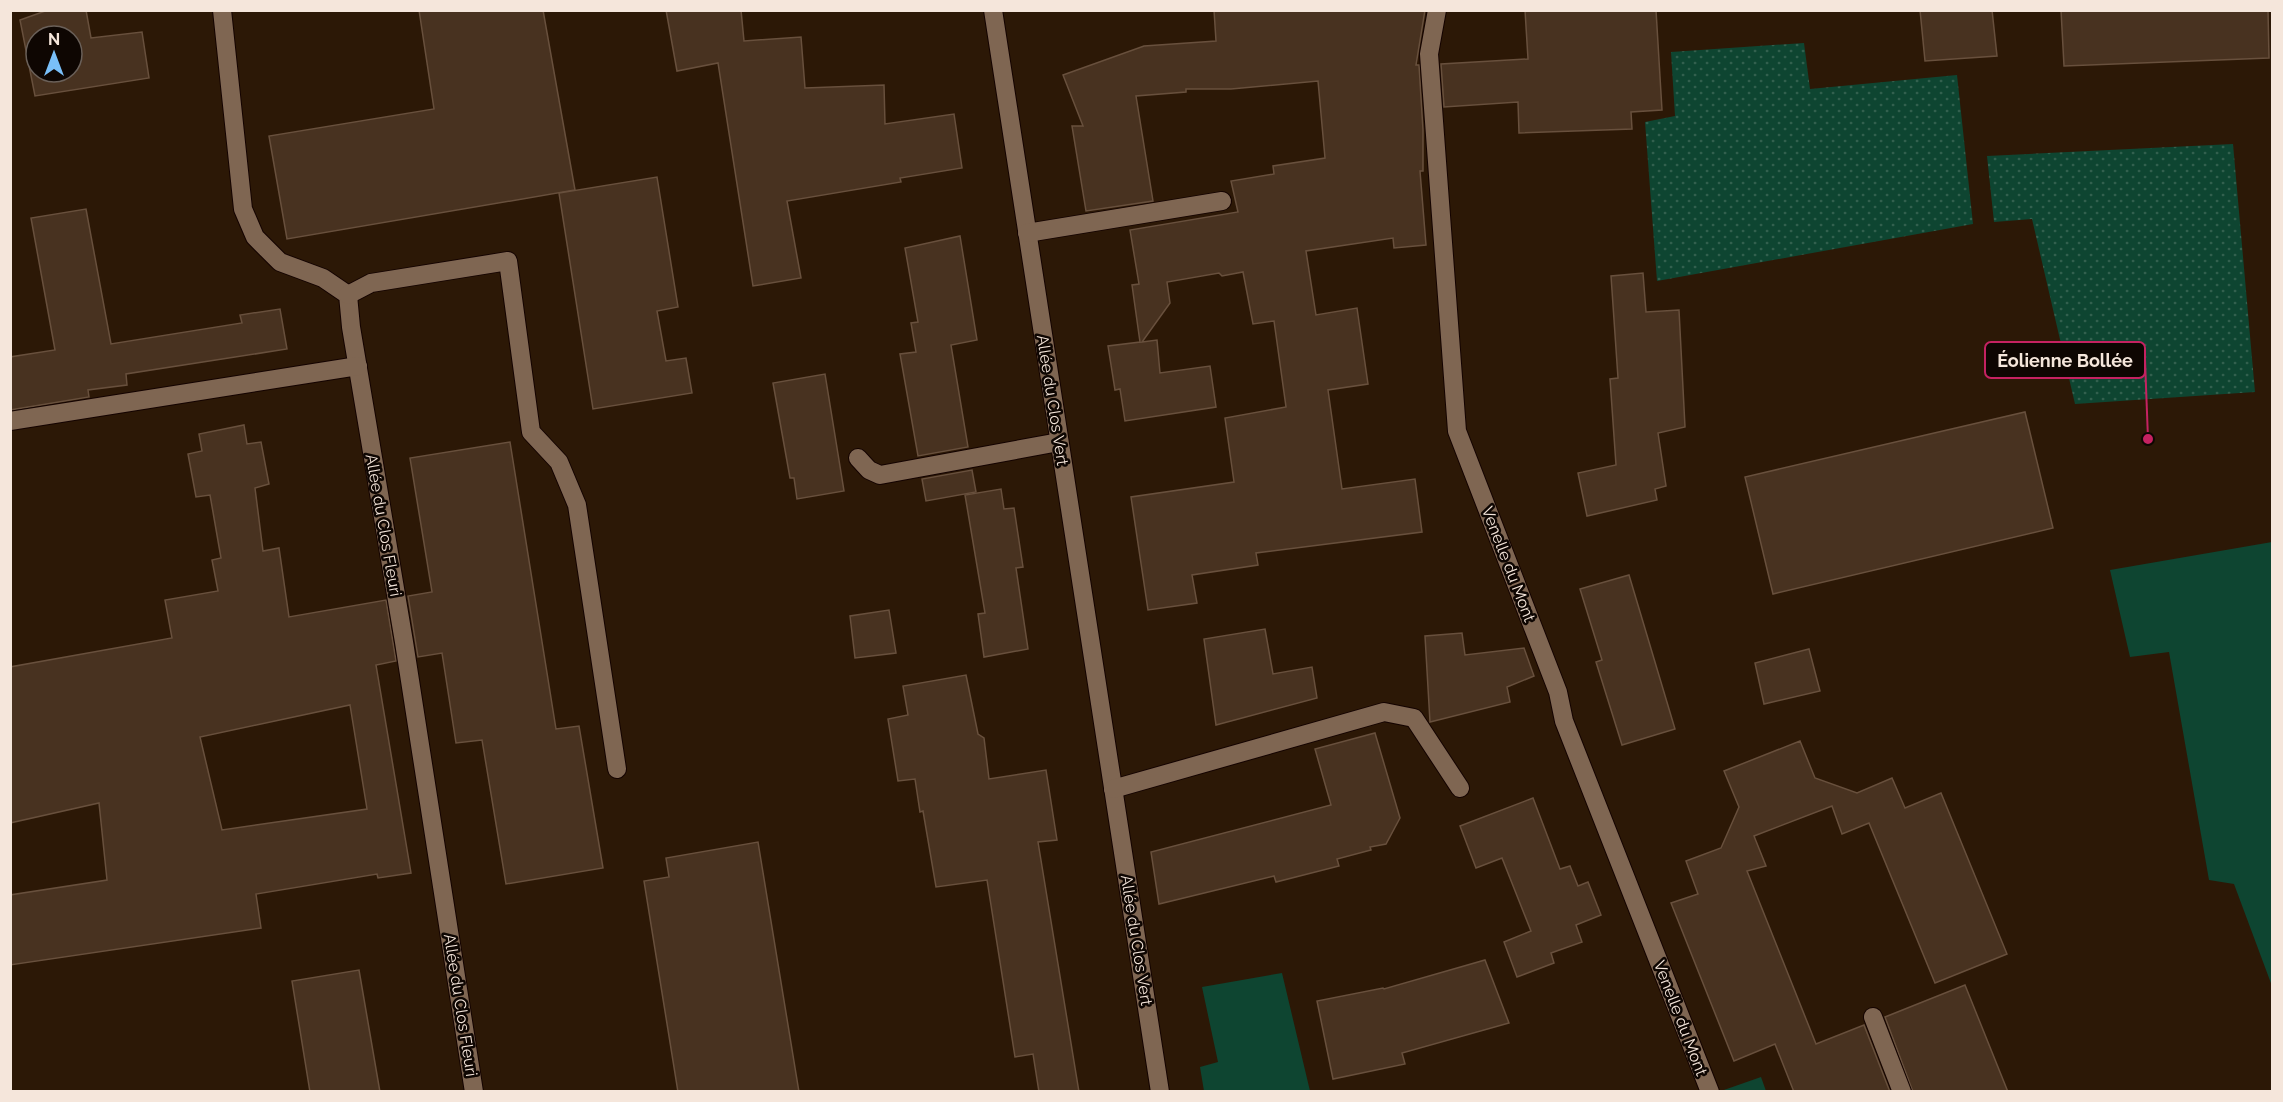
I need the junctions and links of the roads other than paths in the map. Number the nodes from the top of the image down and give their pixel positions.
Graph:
1 (222, 10) edge
2 (993, 10) edge
3 (1437, 10) edge
4 (1222, 201) dead end
5 (1027, 233) junction
6 (348, 295) junction
7 (358, 366) junction
8 (10, 421) edge
9 (1059, 442) junction
10 (858, 458) dead end
11 (617, 769) dead end
12 (1460, 788) dead end
13 (1113, 789) junction
14 (1873, 1017) dead end
15 (474, 1092) edge
16 (1160, 1092) edge
17 (1710, 1092) edge
18 (1902, 1092) edge

1 - 6 street
2 - 5 street, Allée du Clos Vert
3 - 17 street, Venelle du Mont
4 - 5 street
5 - 9 street, Allée du Clos Vert
6 - 7 street, Allée du Clos Fleuri
6 - 11 street
7 - 8 street
7 - 15 street, Allée du Clos Fleuri
9 - 10 street
9 - 13 street, Allée du Clos Vert
12 - 13 street
13 - 16 street, Allée du Clos Vert
14 - 18 street

